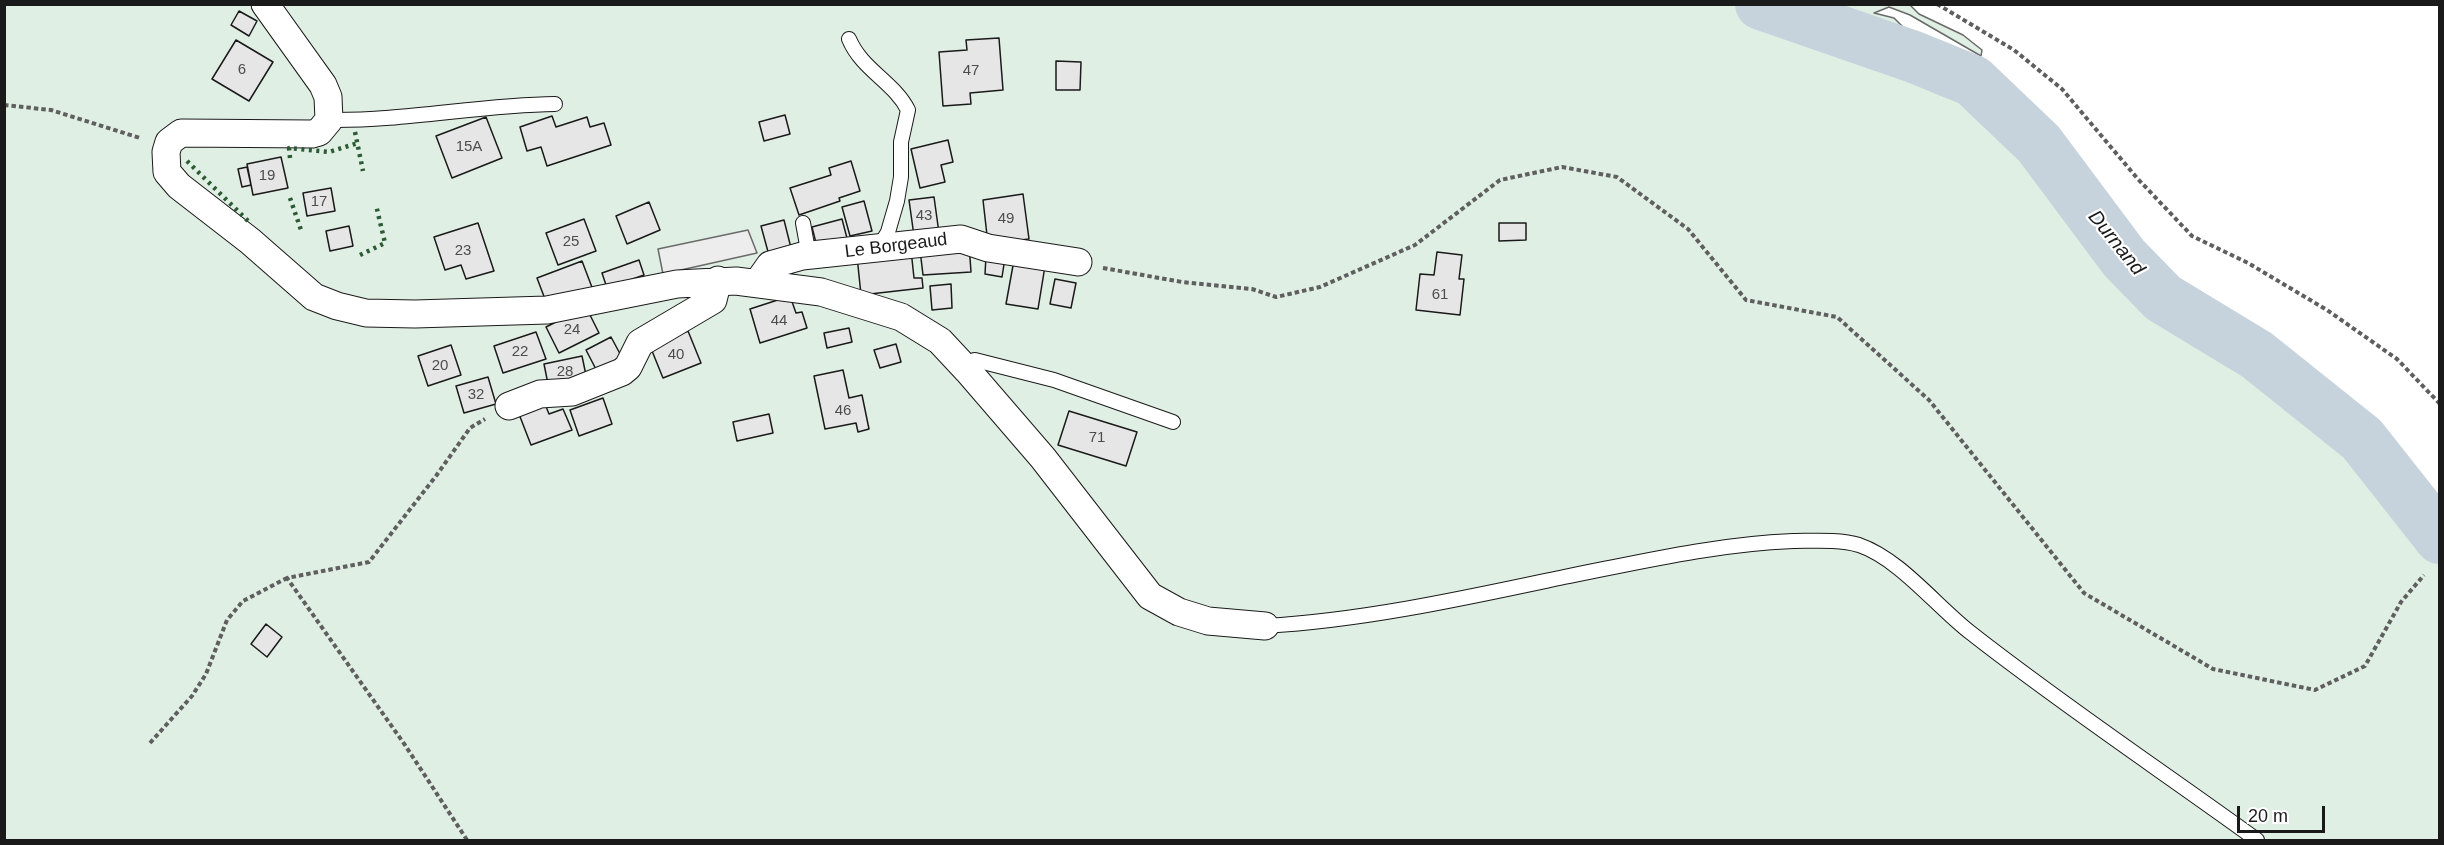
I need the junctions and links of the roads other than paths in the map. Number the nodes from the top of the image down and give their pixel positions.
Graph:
1 (265, 4) edge
2 (849, 39) dead end
3 (555, 104) dead end
4 (329, 120) junction
5 (803, 223) dead end
6 (879, 248) junction
7 (809, 256) junction
8 (1078, 262) road end
9 (718, 280) junction
10 (758, 282) junction
11 (962, 364) junction
12 (509, 406) road end
13 (1173, 422) dead end
14 (1265, 626) joint
15 (2257, 840) edge

1 - 4 street
2 - 6 lane
3 - 4 lane
4 - 9 street
5 - 7 lane
6 - 7 street, Le Borgeaud
6 - 8 street, Le Borgeaud
7 - 10 street, Le Borgeaud
9 - 10 street
9 - 12 street
10 - 11 street
11 - 13 lane
11 - 14 street
14 - 15 lane

